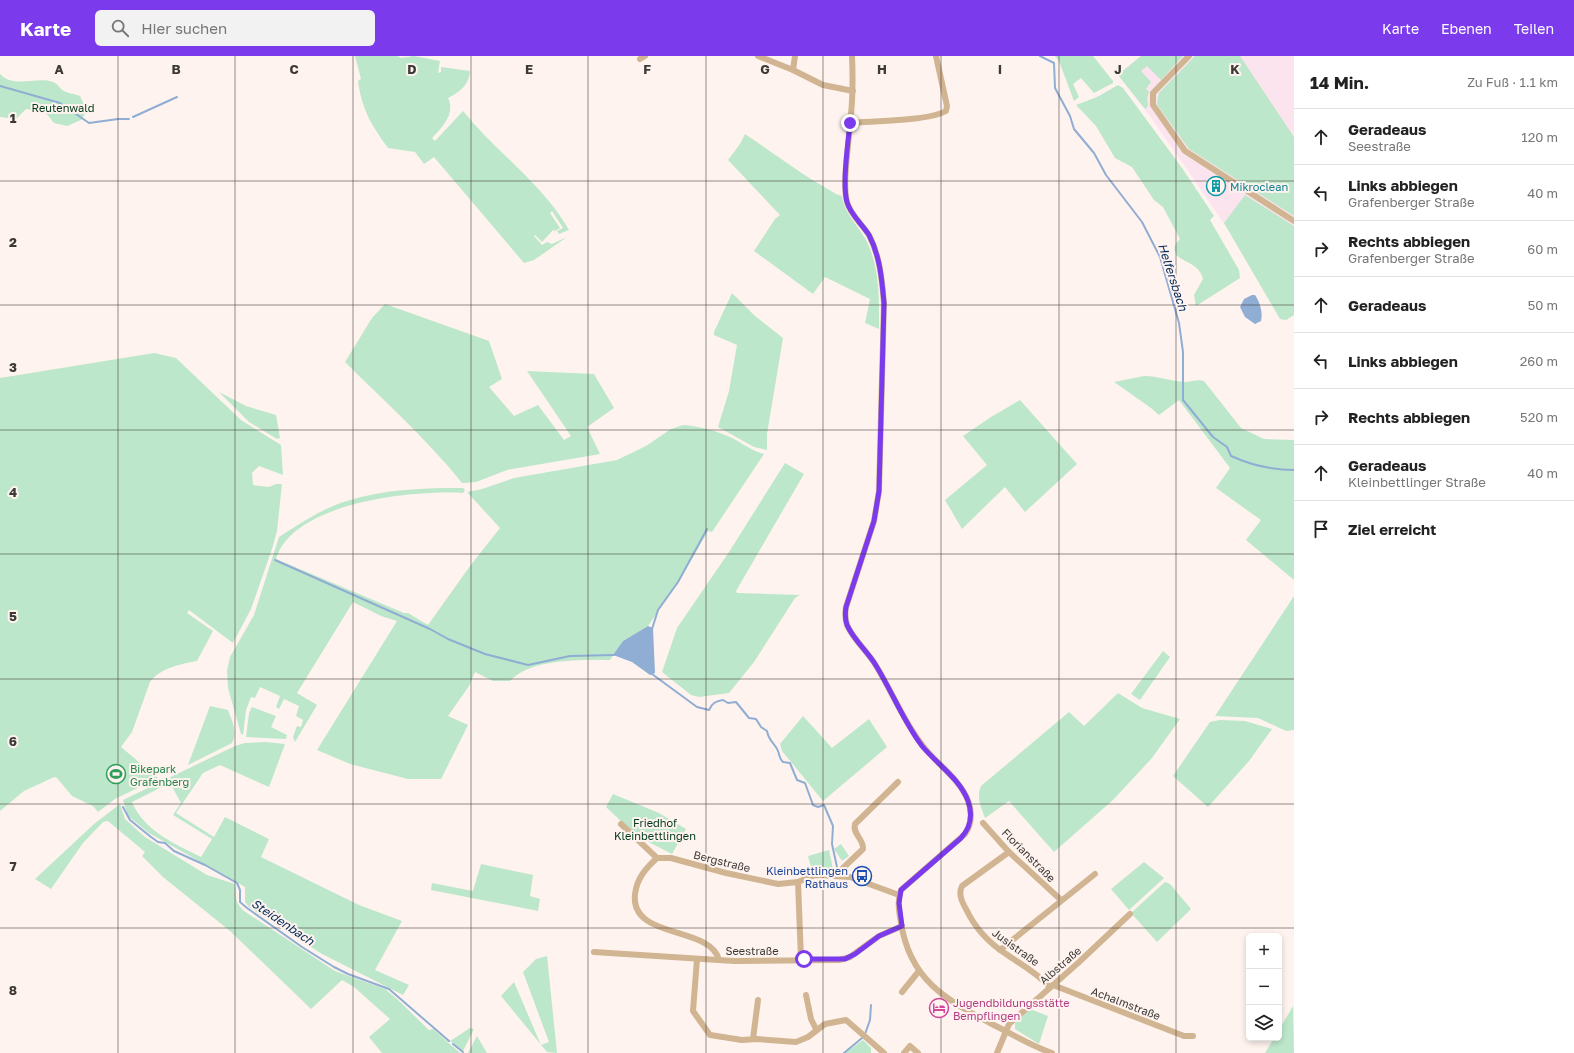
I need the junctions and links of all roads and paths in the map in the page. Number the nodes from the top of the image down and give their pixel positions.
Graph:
1 (758, 56) edge
2 (795, 56) edge
3 (852, 56) edge
4 (936, 56) edge
5 (1189, 56) edge
6 (793, 70) junction
7 (853, 91) junction
8 (850, 123) junction
9 (1294, 221) edge
10 (898, 782) dead end
11 (621, 824) dead end
12 (983, 824) dead end
13 (1009, 852) junction
14 (657, 858) junction
15 (1095, 874) dead end
16 (840, 876) junction
17 (798, 882) junction
18 (899, 895) junction
19 (1061, 900) junction
20 (1130, 914) dead end
21 (902, 926) junction
22 (709, 947) junction
23 (1000, 950) junction
24 (594, 952) dead end
25 (697, 959) junction
26 (801, 959) junction
27 (707, 960) junction
28 (719, 960) junction
29 (919, 971) junction
30 (1051, 986) junction
31 (902, 992) dead end
32 (806, 995) dead end
33 (758, 1000) dead end
34 (816, 1029) junction
35 (1005, 1031) junction
36 (1193, 1036) dead end
37 (753, 1039) junction
38 (884, 1053) edge
39 (904, 1053) edge
40 (918, 1053) edge
41 (996, 1053) edge
42 (1052, 1053) edge

1 - 6 street
2 - 6 street
3 - 7 street
4 - 8 street
5 - 9 street
6 - 7 street
7 - 8 street
8 - 18 street
10 - 16 street
11 - 14 street
12 - 13 street, Florianstraße
13 - 19 street, Florianstraße
13 - 23 street, Jusistraße
14 - 17 street, Bergstraße
14 - 22 street
15 - 19 street
16 - 17 street, Bergstraße
16 - 18 street, Bergstraße
17 - 26 street
18 - 21 street
19 - 23 street
20 - 30 street, Albstraße
21 - 26 street, Seestraße
21 - 29 street
22 - 27 street
22 - 28 street
23 - 30 street, Jusistraße
24 - 25 street, Seestraße
25 - 27 street, Seestraße
25 - 37 street
26 - 28 street, Seestraße
27 - 28 street, Seestraße
29 - 31 street
29 - 35 street
30 - 35 street, Albstraße
30 - 36 street, Achalmstraße
32 - 34 street
33 - 37 street
34 - 37 street
34 - 38 street
35 - 41 street, Albstraße
35 - 42 street
39 - 40 street

